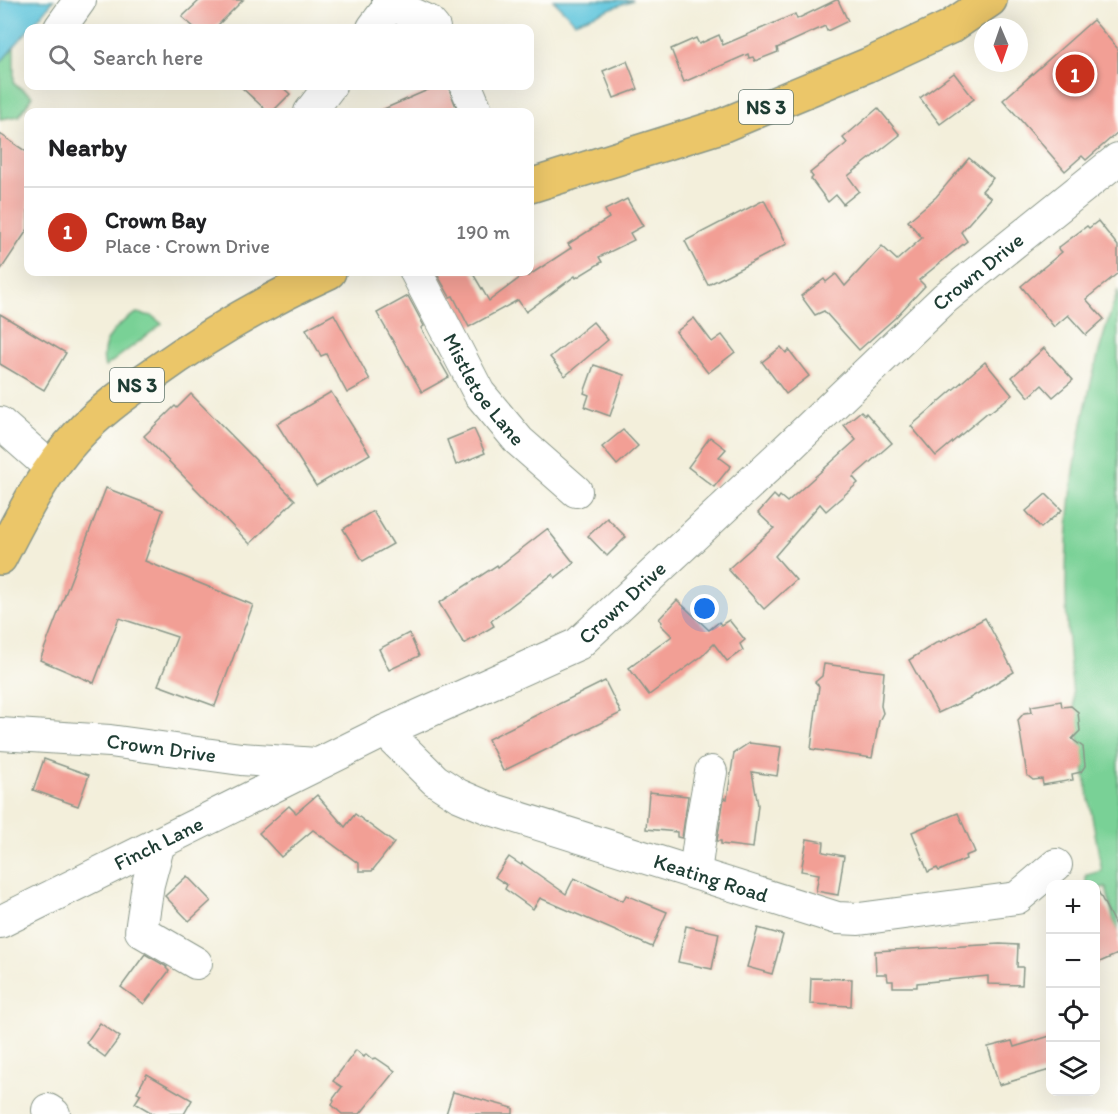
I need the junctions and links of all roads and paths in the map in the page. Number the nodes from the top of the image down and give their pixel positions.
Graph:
1 (80, 0) edge
2 (990, 0) edge
3 (384, 11) edge
4 (63, 24) edge
5 (431, 24) edge
6 (327, 90) edge
7 (468, 90) edge
8 (313, 108) edge
9 (475, 108) edge
10 (1118, 159) edge
11 (534, 185) edge
12 (319, 276) edge
13 (418, 276) edge
14 (0, 423) edge
15 (13, 451) edge
16 (51, 468) junction
17 (576, 491) dead end
18 (0, 558) edge
19 (385, 731) junction
20 (0, 734) edge
21 (318, 764) junction
22 (711, 772) dead end
23 (159, 843) junction
24 (1056, 865) dead end
25 (695, 873) junction
26 (0, 922) edge
27 (196, 963) dead end

1 - 4 street
2 - 11 main road, NS 3
3 - 5 street
6 - 8 street
7 - 9 street
10 - 19 street, Crown Drive
12 - 16 main road, NS 3
13 - 17 street, Mistletoe Lane
14 - 15 street
15 - 16 street
16 - 18 main road, NS 3
19 - 21 street, Crown Drive
19 - 25 street, Keating Road
20 - 21 street, Crown Drive
21 - 23 street, Finch Lane
22 - 25 street
23 - 26 street, Finch Lane
23 - 27 street
24 - 25 street, Keating Road

